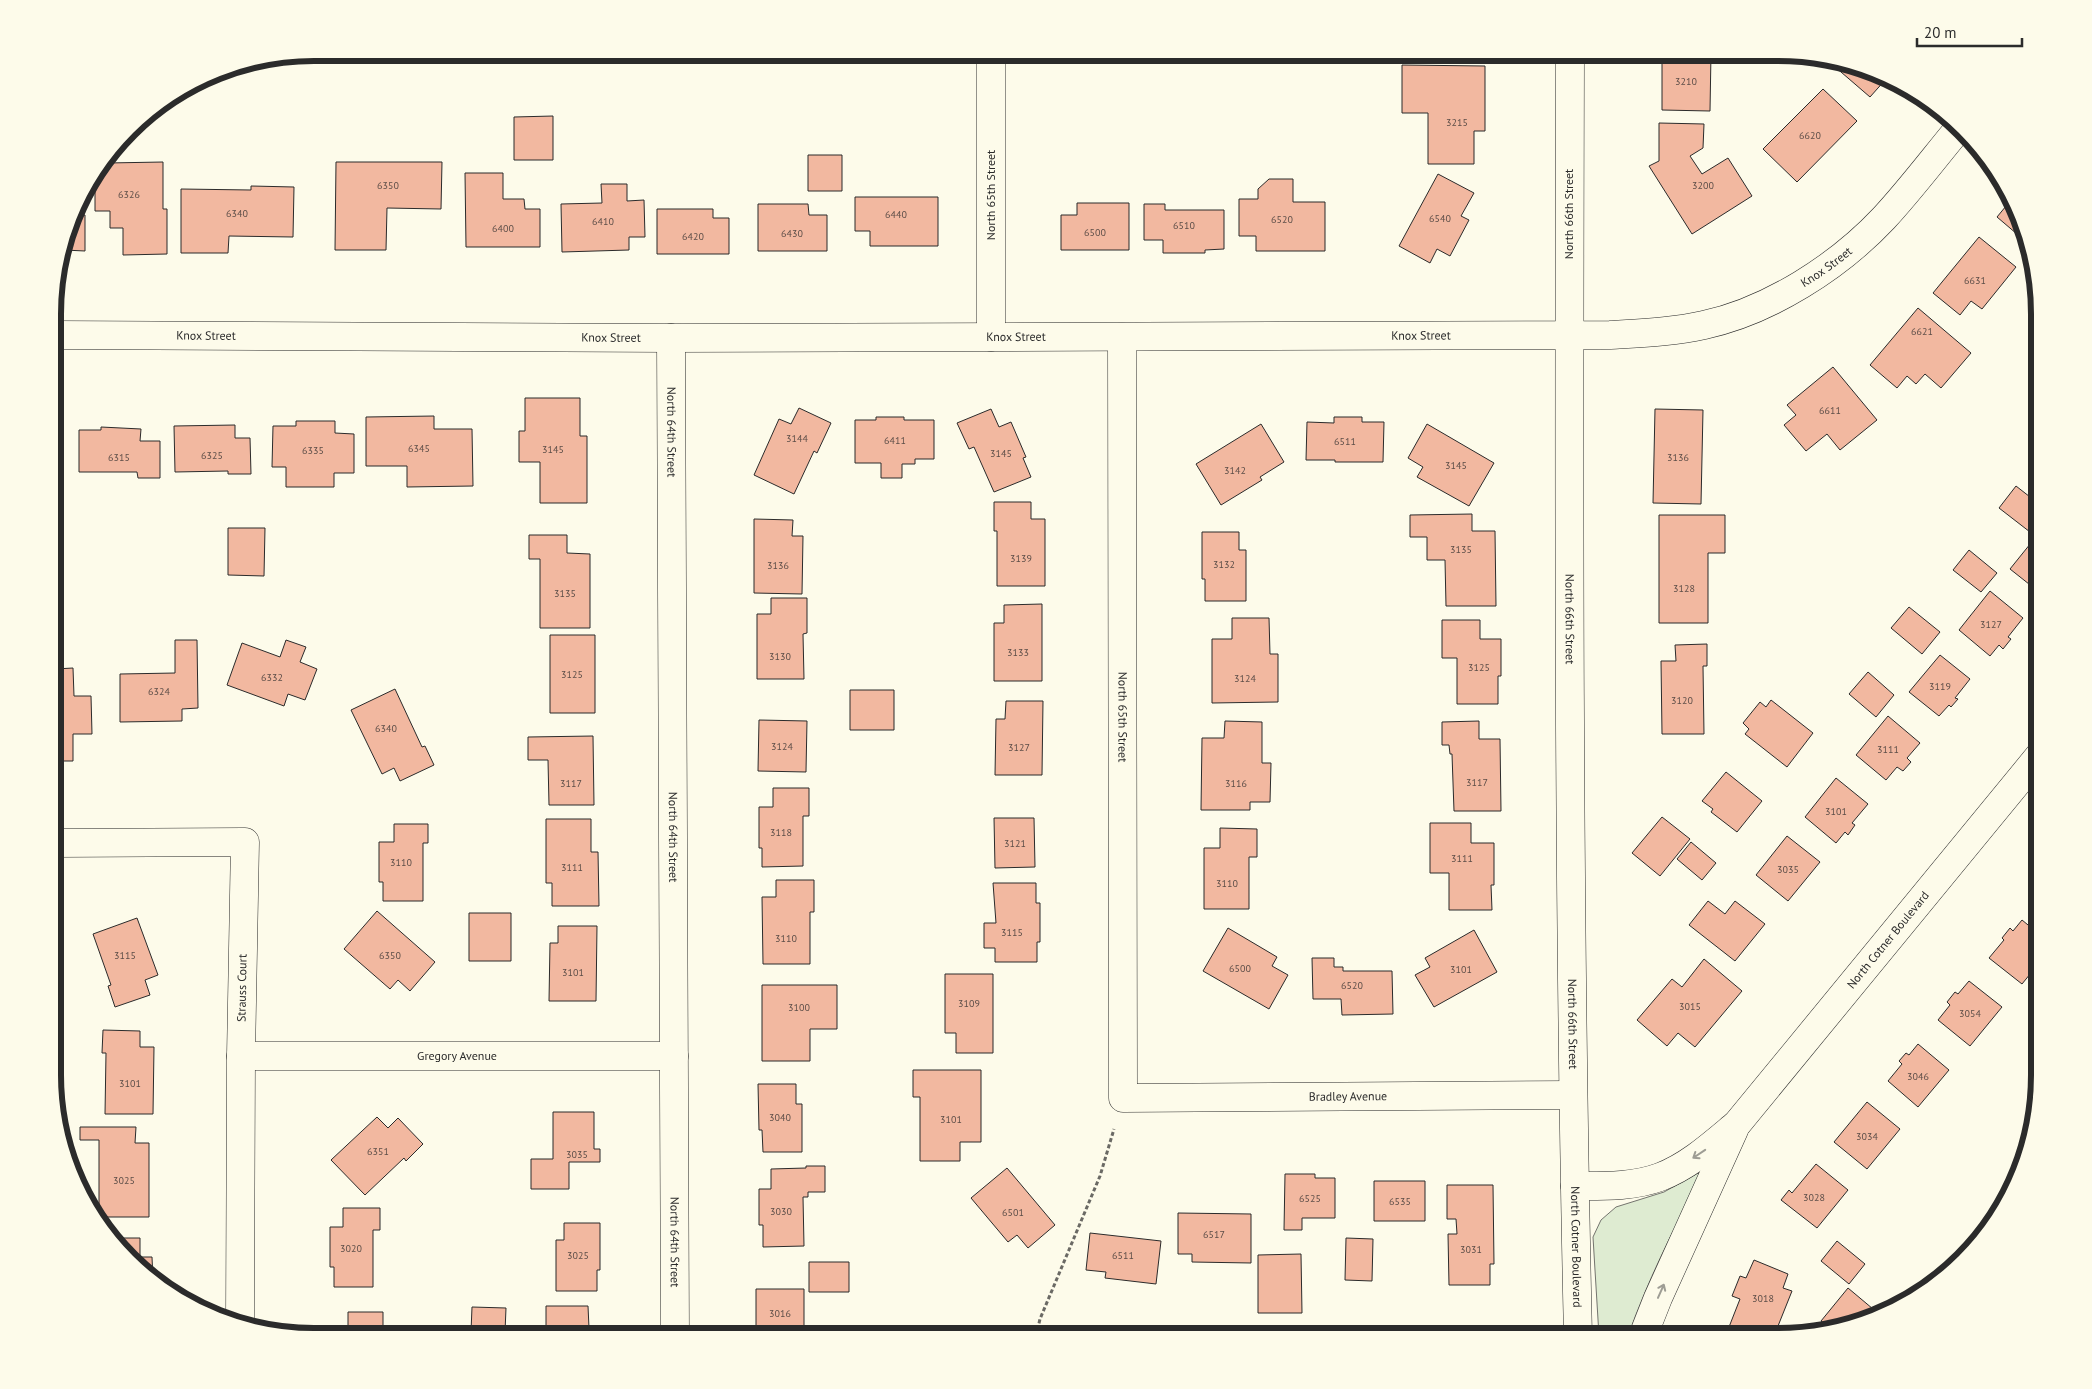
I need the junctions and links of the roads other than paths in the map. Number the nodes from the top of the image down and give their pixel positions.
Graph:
1 (991, 61) edge
2 (1570, 61) edge
3 (1955, 133) edge
4 (61, 335) edge
5 (1569, 335) junction
6 (991, 336) junction
7 (1122, 337) junction
8 (671, 338) junction
9 (2031, 766) edge
10 (61, 842) edge
11 (241, 1056) junction
12 (674, 1056) junction
13 (1573, 1095) junction
14 (1124, 1098) joint
15 (1737, 1124) junction
16 (1575, 1186) junction
17 (240, 1316) edge
18 (675, 1328) edge
19 (1578, 1328) edge
20 (1646, 1328) edge

1 - 6 street, North 65th Street
2 - 5 street, North 66th Street
3 - 5 street, Knox Street
4 - 8 street, Knox Street
5 - 7 street, Knox Street
5 - 13 street, North 66th Street
6 - 7 street, Knox Street
6 - 8 street, Knox Street
7 - 14 street, North 65th Street
8 - 12 street, North 64th Street
9 - 15 street, North Cotner Boulevard
10 - 11 street, Strauss Court
11 - 12 street, Gregory Avenue
11 - 17 street, Strauss Court
12 - 18 street, North 64th Street
13 - 14 street, Bradley Avenue
13 - 16 street, North 66th Street
15 -> 16 street, North Cotner Boulevard
20 -> 15 street, North Cotner Boulevard
16 - 19 street, North Cotner Boulevard

